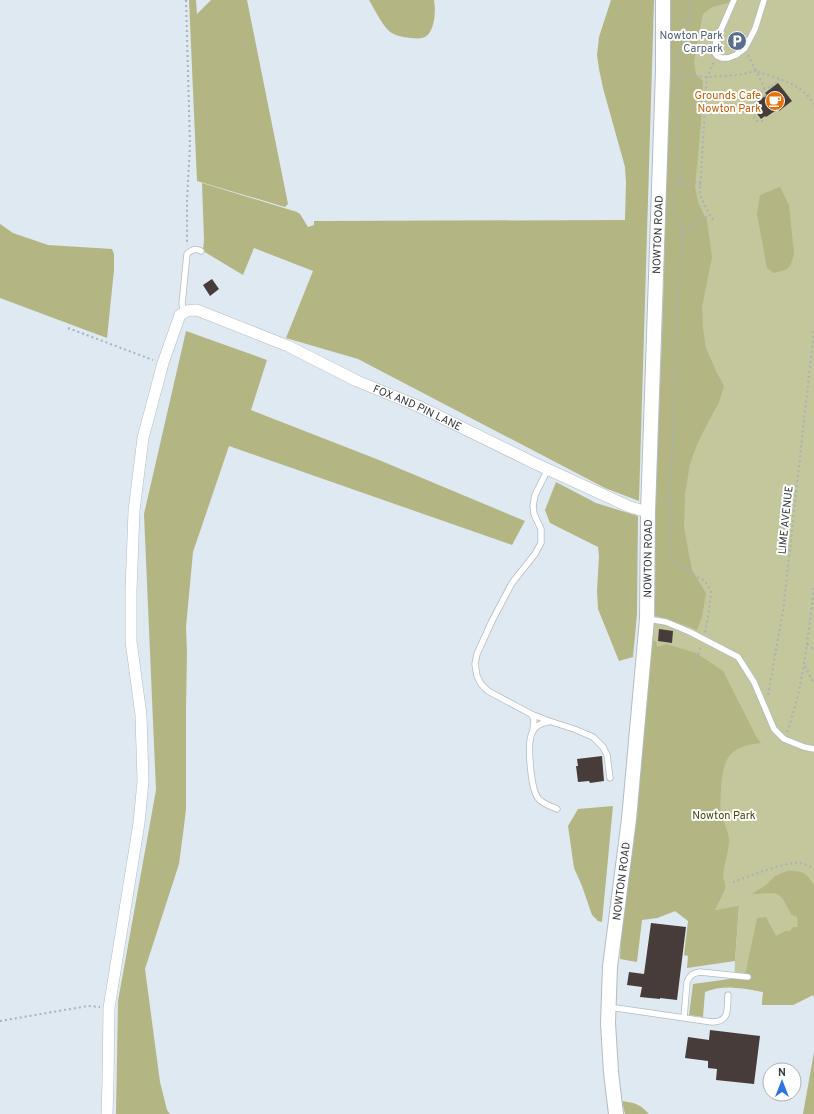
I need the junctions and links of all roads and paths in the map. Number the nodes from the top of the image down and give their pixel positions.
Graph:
1 (186, 0) edge
2 (663, 0) edge
3 (691, 0) edge
4 (734, 0) edge
5 (764, 0) edge
6 (745, 48) junction
7 (717, 56) junction
8 (756, 71) junction
9 (680, 73) junction
10 (707, 77) junction
11 (780, 80) junction
12 (765, 89) junction
13 (814, 104) edge
14 (763, 121) dead end
15 (679, 181) junction
16 (701, 184) junction
17 (710, 215) junction
18 (713, 220) dead end
19 (684, 231) junction
20 (201, 251) dead end
21 (187, 254) junction
22 (184, 312) junction
23 (68, 328) dead end
24 (814, 330) edge
25 (165, 359) junction
26 (548, 469) junction
27 (648, 512) junction
28 (814, 586) edge
29 (647, 619) junction
30 (703, 639) junction
31 (807, 644) junction
32 (814, 650) edge
33 (804, 665) junction
34 (694, 669) dead end
35 (814, 684) edge
36 (766, 710) junction
37 (531, 714) junction
38 (549, 721) junction
39 (533, 730) junction
40 (784, 739) junction
41 (814, 749) edge
42 (610, 778) dead end
43 (557, 809) dead end
44 (814, 868) edge
45 (732, 882) dead end
46 (748, 978) dead end
47 (728, 995) dead end
48 (608, 1007) junction
49 (109, 1008) junction
50 (684, 1018) junction
51 (0, 1021) edge
52 (107, 1114) edge
53 (616, 1114) edge

1 - 21 path
2 - 27 street, NOWTON ROAD
3 - 9 path
4 - 7 lane
5 - 6 lane
6 - 7 lane
6 - 8 path
7 - 10 path
8 - 10 path
8 - 11 path
8 - 12 path
9 - 10 path
9 - 15 path
10 - 16 path
11 - 12 path
11 - 13 path
12 - 14 path
15 - 16 path
15 - 19 path
16 - 17 path
17 - 18 path
17 - 19 path
19 - 30 path
20 - 21 lane
21 - 22 lane
22 - 25 street
22 - 26 street, FOX AND PIN LANE
23 - 25 path
24 - 36 path, LIME AVENUE
25 - 49 street
26 - 27 street, FOX AND PIN LANE
26 - 37 lane
27 - 29 street, NOWTON ROAD
28 - 31 path
29 - 30 lane
29 - 48 street, NOWTON ROAD
30 - 34 path
30 - 36 lane
31 - 32 path
31 - 33 path
33 - 35 path
33 - 40 path
36 - 40 lane
37 - 38 lane
37 - 39 lane
38 - 39 lane
38 - 42 lane
39 - 43 lane
40 - 41 lane
44 - 45 path
46 - 50 lane
47 - 50 lane
48 - 50 lane
48 - 53 street, NOWTON ROAD
49 - 51 path
49 - 52 street

